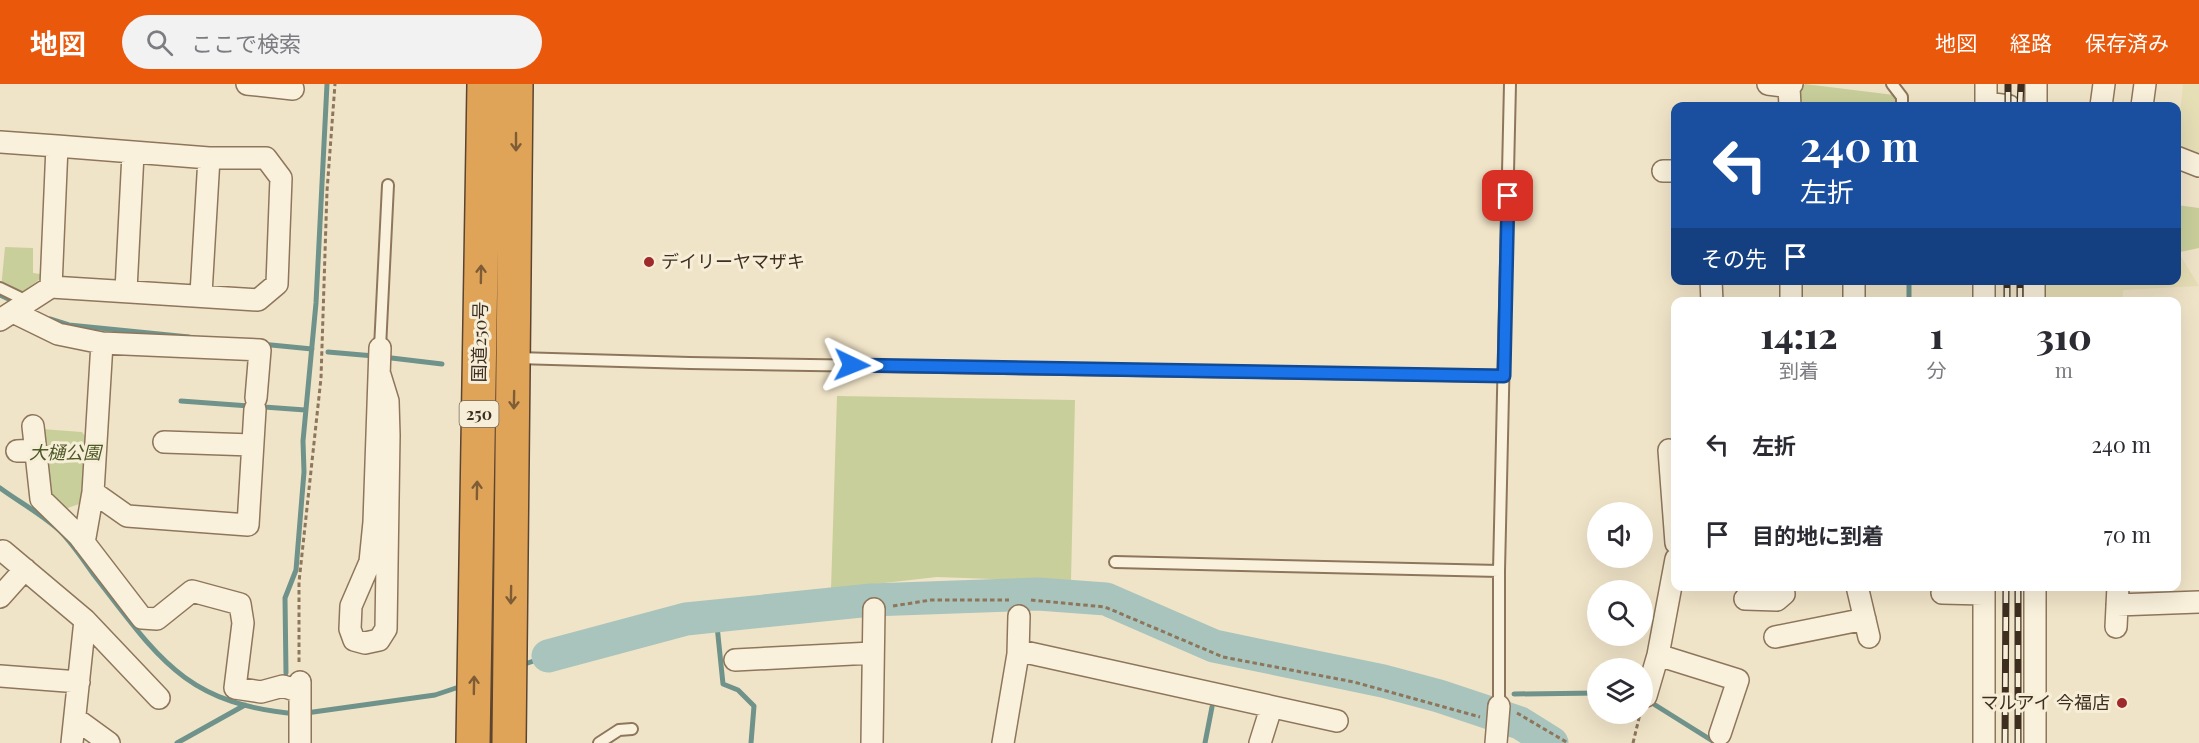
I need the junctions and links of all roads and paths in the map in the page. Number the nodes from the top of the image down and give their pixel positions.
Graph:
1 (247, 84) edge
2 (335, 84) edge
3 (484, 84) edge
4 (516, 84) edge
5 (1510, 84) edge
6 (1768, 84) edge
7 (1892, 84) edge
8 (2036, 84) edge
9 (2104, 84) edge
10 (2145, 84) edge
11 (293, 88) dead end
12 (1790, 92) edge
13 (1902, 102) edge
14 (2036, 102) edge
15 (2102, 102) edge
16 (2143, 102) edge
17 (0, 142) edge
18 (57, 146) junction
19 (133, 154) junction
20 (209, 158) junction
21 (2181, 159) edge
22 (2199, 166) edge
23 (388, 185) dead end
24 (51, 287) junction
25 (0, 288) edge
26 (126, 290) junction
27 (201, 294) junction
28 (16, 309) edge
29 (102, 343) junction
30 (380, 348) joint
31 (515, 357) junction
32 (380, 375) junction
33 (1504, 376) junction
34 (33, 426) dead end
35 (164, 442) dead end
36 (252, 445) junction
37 (1669, 450) dead end
38 (1671, 477) edge
39 (93, 492) junction
40 (84, 543) junction
41 (3, 550) dead end
42 (1115, 562) dead end
43 (26, 568) junction
44 (1498, 571) junction
45 (1671, 586) edge
46 (1784, 591) edge
47 (1858, 591) edge
48 (1970, 591) edge
49 (1984, 591) edge
50 (2035, 591) edge
51 (1942, 593) dead end
52 (2118, 596) edge
53 (0, 597) edge
54 (1745, 599) dead end
55 (2199, 602) edge
56 (1022, 605) junction
57 (874, 609) joint
58 (85, 620) junction
59 (2116, 627) dead end
60 (1775, 637) dead end
61 (872, 653) junction
62 (1018, 654) junction
63 (1658, 655) junction
64 (735, 660) dead end
65 (1653, 672) edge
66 (0, 676) edge
67 (79, 682) junction
68 (159, 698) dead end
69 (300, 700) junction
70 (1271, 708) junction
71 (76, 719) junction
72 (1337, 721) dead end
73 (1497, 722) edge
74 (1638, 724) edge
75 (632, 729) dead end
76 (1720, 734) dead end
77 (72, 743) edge
78 (109, 743) edge
79 (300, 743) edge
80 (473, 743) edge
81 (509, 743) edge
82 (599, 743) edge
83 (872, 743) edge
84 (1003, 743) edge
85 (1260, 743) edge
86 (1568, 743) edge
87 (1633, 743) edge
88 (1984, 743) edge
89 (2035, 743) edge

1 - 11 street
2 - 69 path
80 -> 3 highway, 国道250号 / 250
4 -> 31 highway, 国道250号 / 250
5 - 33 lane
6 - 12 street
7 - 13 lane
8 - 14 street
9 - 15 street
10 - 16 street
17 - 18 street
18 - 19 street
18 - 24 street
19 - 20 street
19 - 26 street
20 - 27 street
20 - 27 street
21 - 22 street
23 - 30 lane
24 - 26 street
24 - 28 street
25 - 28 lane
26 - 27 street
28 - 29 street
29 - 36 street
29 - 39 street
30 - 32 street
31 - 33 lane
31 -> 81 highway, 国道250号 / 250
32 - 32 street
33 - 44 lane
34 - 40 street
35 - 36 street
36 - 39 street
37 - 38 street
39 - 40 street
40 - 69 street
41 - 43 street
42 - 44 lane
43 - 53 street
43 - 58 street
44 - 73 lane
45 - 63 street
46 - 54 street
47 - 60 street
48 - 51 street
49 - 88 street
50 - 89 street
52 - 55 street
52 - 59 street
56 - 57 path
56 - 62 street
56 - 73 path
57 - 61 street
58 - 67 street
58 - 68 street
61 - 64 street
61 - 83 street
62 - 70 street
62 - 84 street
63 - 65 street
63 - 76 street
66 - 67 street
67 - 71 street
69 - 79 street
70 - 72 street
70 - 85 street
71 - 77 street
71 - 78 street
73 - 86 path
74 - 87 path
75 - 82 lane

